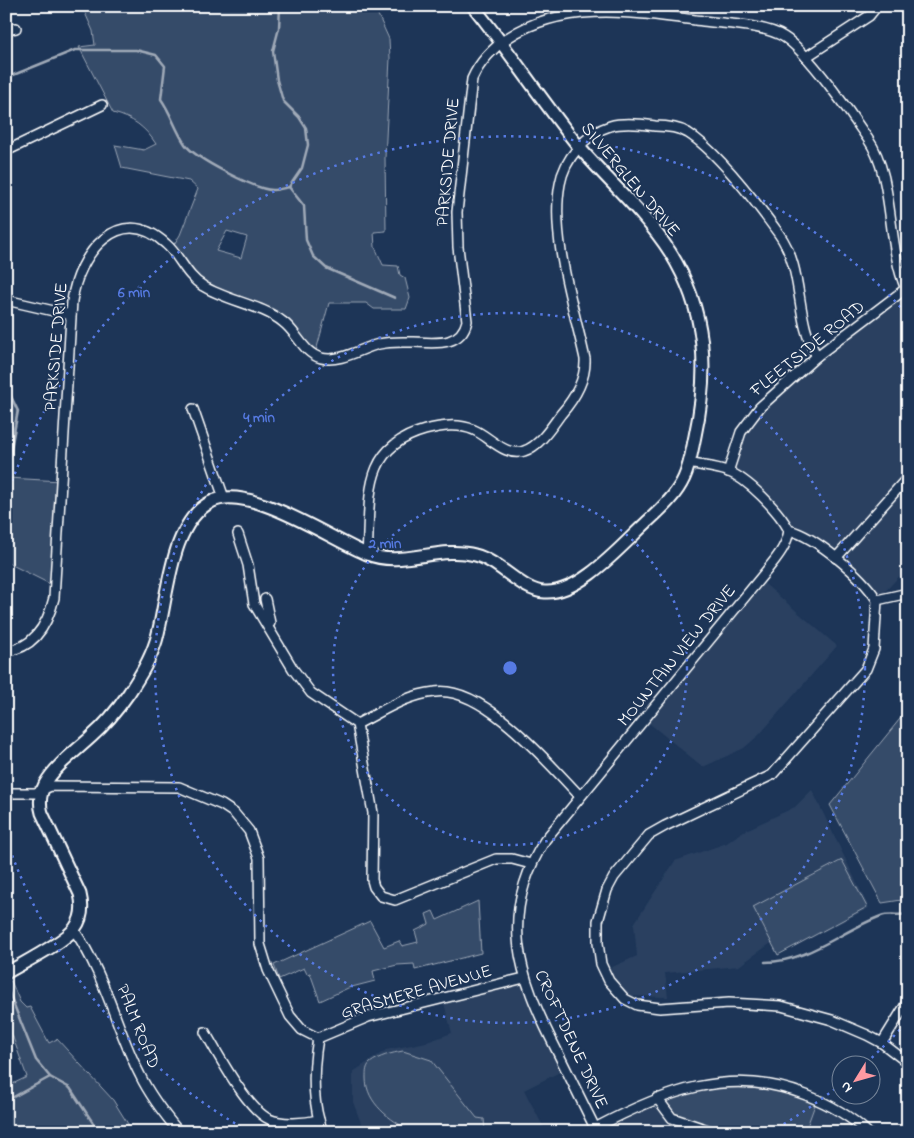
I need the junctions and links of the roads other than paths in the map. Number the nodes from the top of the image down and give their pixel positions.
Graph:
1 (473, 6) edge
2 (877, 6) edge
3 (16, 28) dead end
4 (6, 30) edge
5 (501, 42) junction
6 (806, 57) junction
7 (102, 106) dead end
8 (580, 147) junction
9 (6, 151) edge
10 (907, 288) edge
11 (6, 300) edge
12 (71, 315) junction
13 (817, 356) junction
14 (193, 409) dead end
15 (689, 462) junction
16 (728, 472) junction
17 (908, 477) edge
18 (224, 498) junction
19 (788, 530) junction
20 (238, 534) dead end
21 (367, 554) junction
22 (836, 558) junction
23 (908, 593) edge
24 (264, 600) dead end
25 (877, 600) junction
26 (272, 631) junction
27 (6, 651) edge
28 (357, 724) junction
29 (42, 789) junction
30 (6, 794) edge
31 (580, 796) junction
32 (531, 864) junction
33 (74, 930) junction
34 (6, 973) edge
35 (524, 978) junction
36 (908, 1001) edge
37 (205, 1032) dead end
38 (318, 1038) junction
39 (882, 1042) junction
40 (908, 1063) edge
41 (657, 1098) junction
42 (319, 1120) junction
43 (596, 1130) edge
44 (179, 1132) edge
45 (323, 1132) edge
46 (714, 1132) edge
47 (867, 1132) edge

1 - 5 street, SILVERGLEN DRIVE
2 - 6 street
3 - 4 street
5 - 6 street
5 - 8 street, SILVERGLEN DRIVE
5 - 12 street, PARKSIDE DRIVE
6 - 10 street
7 - 9 street
8 - 13 street
8 - 15 street, SILVERGLEN DRIVE
8 - 21 street
10 - 13 street, FLEETSIDE ROAD
11 - 12 street
12 - 27 street, PARKSIDE DRIVE
13 - 16 street, FLEETSIDE ROAD
14 - 18 street
15 - 16 street
15 - 21 street, SILVERGLEN DRIVE
16 - 19 street
17 - 22 street
18 - 21 street, SILVERGLEN DRIVE
18 - 29 street, SILVERGLEN DRIVE
19 - 22 street
19 - 31 street, MOUNTAIN VIEW DRIVE
20 - 26 street
22 - 25 street
23 - 25 street
24 - 26 street
25 - 39 street
26 - 28 street
28 - 31 street
28 - 32 street
29 - 30 street
29 - 33 street
29 - 38 street
31 - 32 street, CROFTDENE DRIVE
32 - 35 street, CROFTDENE DRIVE
33 - 34 street
33 - 44 street, PALM ROAD
35 - 38 street, GRASMERE AVENUE
35 - 43 street, CROFTDENE DRIVE
36 - 39 street
37 - 42 street
38 - 42 street
39 - 40 street
41 - 43 street
41 - 46 street
41 - 47 street
42 - 45 street

